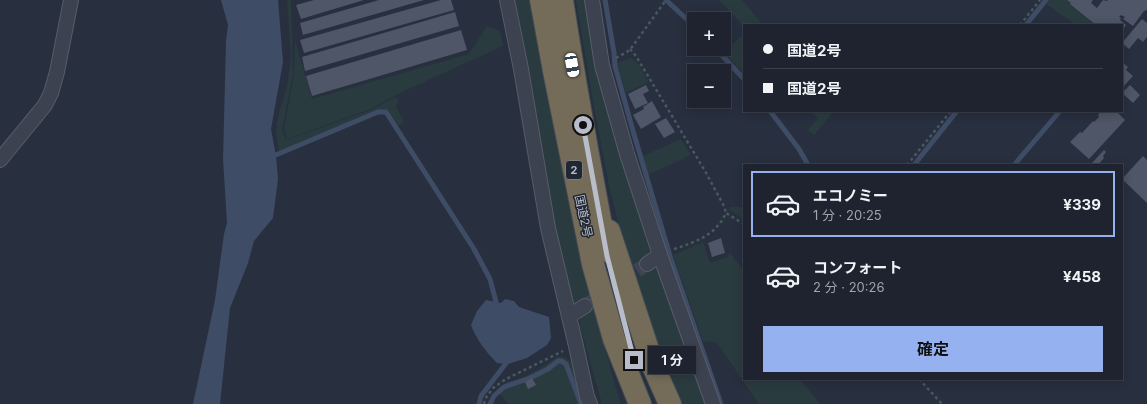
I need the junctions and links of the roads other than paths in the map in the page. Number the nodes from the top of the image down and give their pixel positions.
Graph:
1 (71, 0) edge
2 (507, 0) edge
3 (541, 0) edge
4 (562, 0) edge
5 (592, 0) edge
6 (0, 160) edge
7 (591, 170) junction
8 (666, 253) junction
9 (647, 264) tunnel mouth
10 (585, 306) tunnel mouth
11 (569, 316) junction
12 (614, 338) junction
13 (590, 404) edge
14 (629, 404) edge
15 (640, 404) edge
16 (648, 404) edge
17 (670, 404) edge
18 (713, 404) edge

1 - 6 street
2 - 11 street
3 - 12 highway, 国道2号 / 2
4 - 7 highway, 国道2号 / 2
5 - 8 street
7 - 16 highway, 国道2号 / 2
7 - 17 highway
8 - 9 street
8 - 18 street
10 - 11 street
11 - 13 street
12 - 14 highway
12 - 15 highway, 国道2号 / 2

